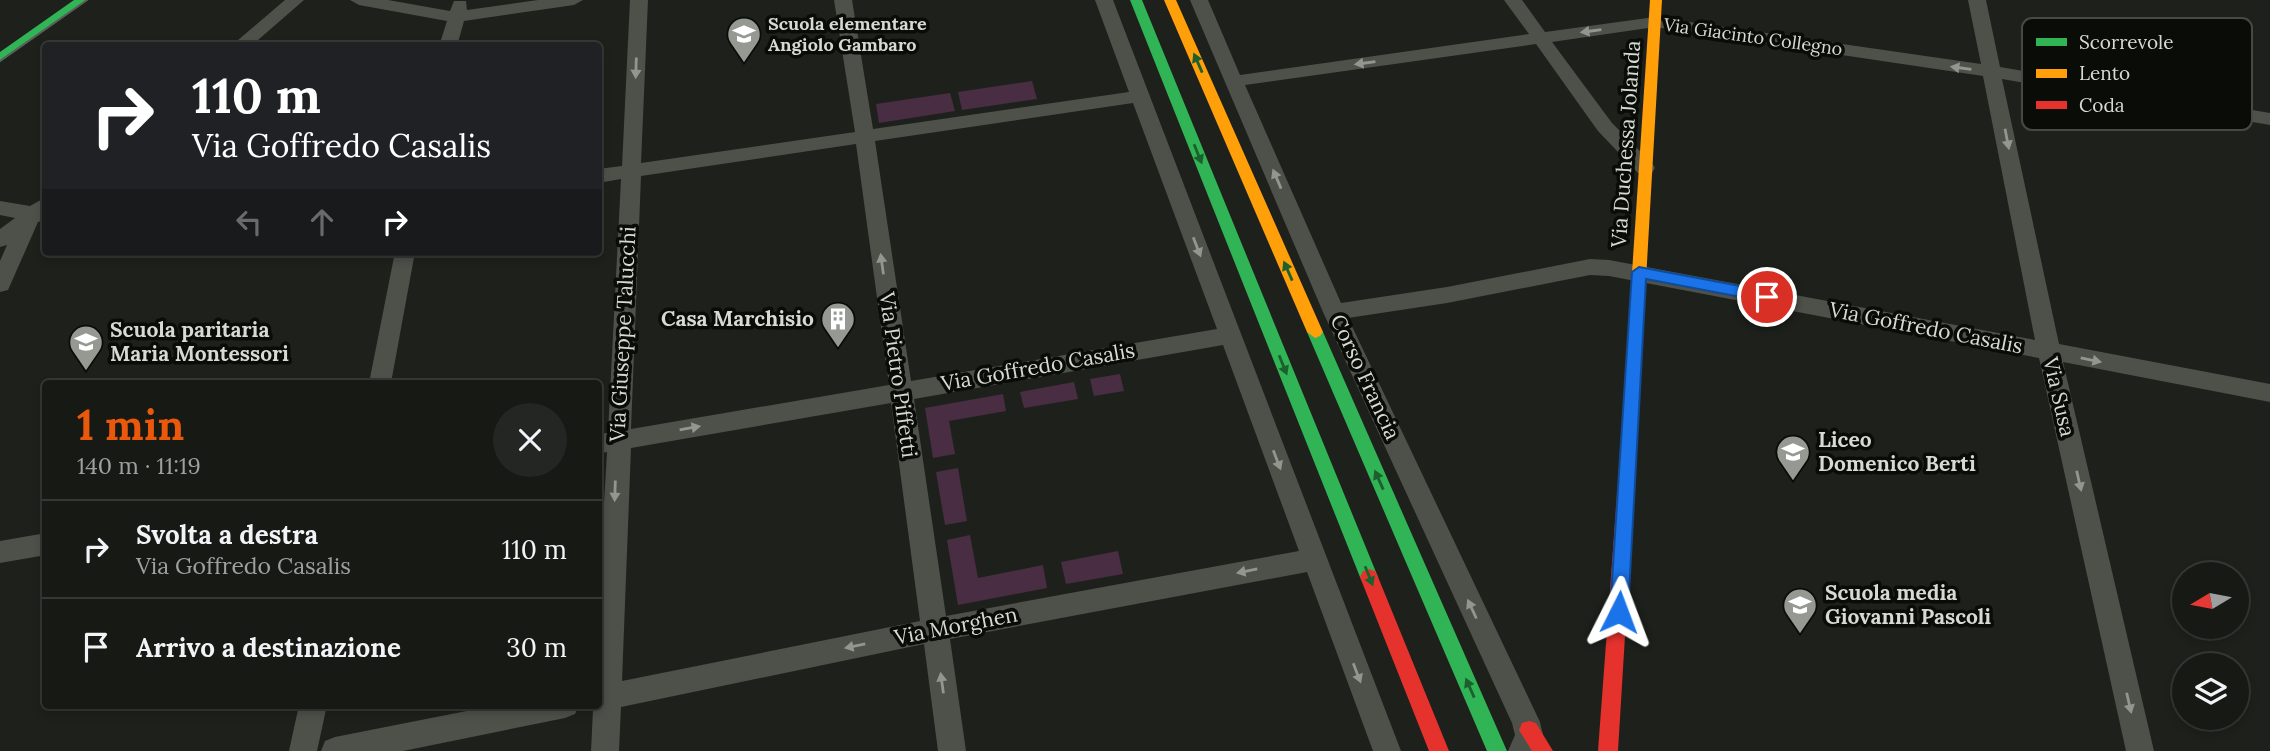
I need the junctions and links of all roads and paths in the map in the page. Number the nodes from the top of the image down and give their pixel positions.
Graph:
1 (82, 0) edge
2 (295, 0) edge
3 (359, 0) edge
4 (465, 0) edge
5 (574, 0) edge
6 (639, 0) edge
7 (843, 0) edge
8 (1104, 0) edge
9 (1136, 0) edge
10 (1170, 0) edge
11 (1199, 0) edge
12 (1513, 0) edge
13 (1656, 0) edge
14 (1977, 0) edge
15 (454, 17) junction
16 (1655, 22) junction
17 (1541, 38) junction
18 (245, 42) edge
19 (449, 42) edge
20 (0, 58) edge
21 (1994, 72) junction
22 (2022, 77) edge
23 (1235, 81) junction
24 (1140, 96) junction
25 (2252, 116) edge
26 (2270, 119) edge
27 (865, 137) junction
28 (1645, 168) junction
29 (632, 172) junction
30 (602, 176) edge
31 (0, 208) edge
32 (41, 211) edge
33 (0, 240) edge
34 (404, 256) edge
35 (1639, 272) junction
36 (0, 284) edge
37 (1334, 312) junction
38 (1230, 335) junction
39 (2049, 352) junction
40 (381, 380) edge
41 (899, 391) junction
42 (2270, 393) edge
43 (608, 442) edge
44 (42, 545) edge
45 (0, 552) edge
46 (1315, 559) junction
47 (935, 630) junction
48 (603, 698) edge
49 (312, 709) edge
50 (545, 709) edge
51 (1531, 744) edge
52 (303, 751) edge
53 (335, 751) edge
54 (605, 751) edge
55 (952, 751) edge
56 (1387, 751) edge
57 (1439, 751) edge
58 (1497, 751) edge
59 (1608, 751) edge
60 (2140, 751) edge

1 - 20 main road
2 - 18 street
3 - 15 street
4 - 15 street
5 - 15 street
6 -> 29 street, Via Giuseppe Talucchi
7 - 27 street, Via Pietro Piffetti
8 - 24 street
9 -> 57 main road
58 -> 10 main road, Corso Francia
11 - 23 street, Corso Francia
12 - 17 street
13 - 16 main road, Via Duchessa Jolanda
14 - 21 street, Via Susa
15 - 19 street
16 -> 17 street, Via Giacinto Collegno
21 -> 16 street, Via Giacinto Collegno
16 - 28 main road, Via Duchessa Jolanda
17 -> 23 street, Via Giacinto Collegno
17 - 28 street
21 - 22 street, Via Giacinto Collegno
21 -> 39 street, Via Susa
37 -> 23 street, Corso Francia
24 - 27 street
24 -> 38 street
25 - 26 street, Via Giacinto Collegno
27 - 29 street
41 -> 27 street, Via Pietro Piffetti
28 - 35 main road, Via Duchessa Jolanda
29 - 30 street
29 - 43 street, Via Giuseppe Talucchi
31 - 32 street
32 - 33 street
32 - 36 street
34 - 40 street
35 - 37 street, Via Goffredo Casalis
35 - 39 street, Via Goffredo Casalis
35 - 59 main road, Via Duchessa Jolanda
51 -> 37 street, Corso Francia
38 - 41 street, Via Goffredo Casalis
38 -> 46 street
39 -> 42 street, Via Goffredo Casalis
39 -> 60 street, Via Susa
43 -> 41 street, Via Goffredo Casalis
41 - 47 street, Via Pietro Piffetti
43 -> 48 street, Via Giuseppe Talucchi
44 - 45 street
46 -> 47 street, Via Morghen
46 -> 56 street
47 -> 48 street, Via Morghen
55 -> 47 street, Via Pietro Piffetti
48 - 54 street, Via Giuseppe Talucchi
49 - 52 street
50 - 53 street

